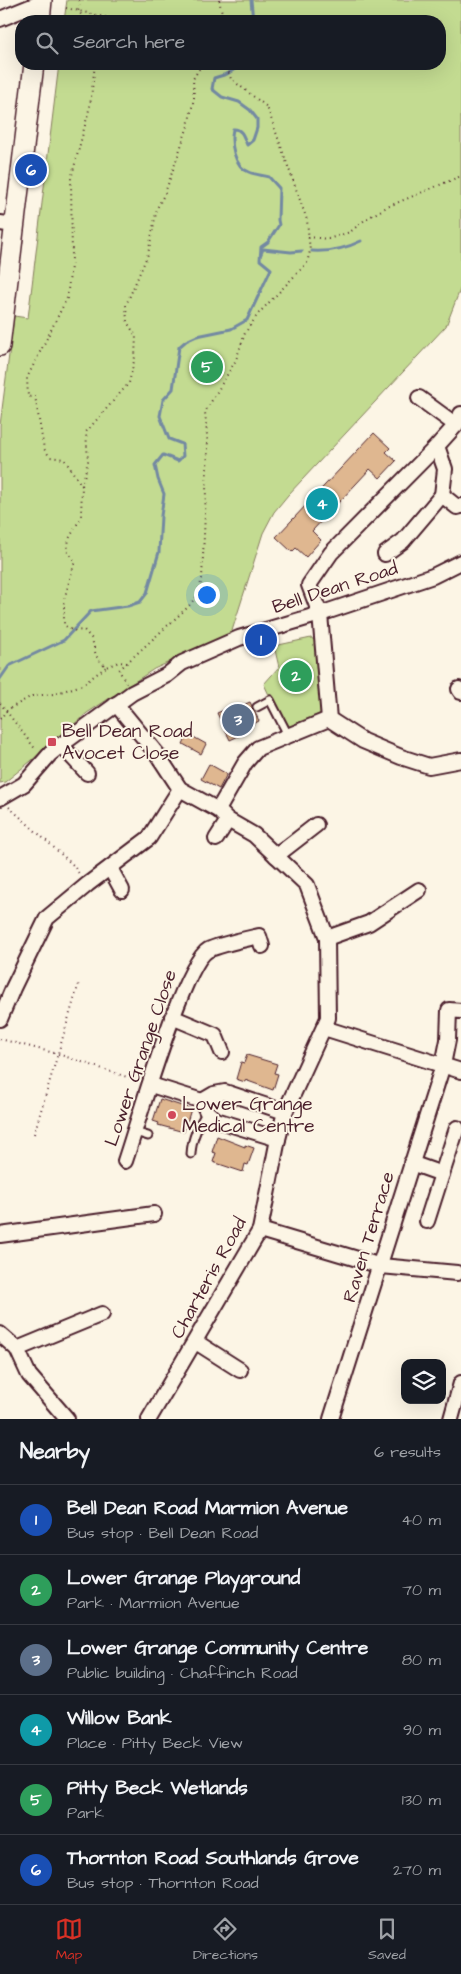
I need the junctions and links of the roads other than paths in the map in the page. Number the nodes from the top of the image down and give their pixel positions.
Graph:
1 (42, 1) edge
2 (41, 15) edge
3 (0, 19) edge
4 (33, 70) edge
5 (8, 224) edge
6 (0, 346) edge
7 (419, 398) dead end
8 (458, 419) edge
9 (437, 446) junction
10 (442, 495) junction
11 (461, 506) edge
12 (385, 554) dead end
13 (461, 562) edge
14 (320, 614) junction
15 (116, 704) junction
16 (257, 707) dead end
17 (329, 719) junction
18 (288, 734) junction
19 (61, 745) junction
20 (461, 760) edge
21 (87, 773) dead end
22 (180, 789) junction
23 (4, 802) edge
24 (223, 815) junction
25 (316, 825) dead end
26 (216, 839) dead end
27 (276, 856) junction
28 (110, 868) junction
29 (122, 890) dead end
30 (419, 890) dead end
31 (327, 938) junction
32 (262, 946) dead end
33 (461, 1011) edge
34 (172, 1017) junction
35 (0, 1020) edge
36 (324, 1028) junction
37 (222, 1052) dead end
38 (443, 1065) junction
39 (461, 1071) edge
40 (150, 1085) junction
41 (205, 1107) junction
42 (285, 1112) junction
43 (457, 1128) dead end
44 (278, 1139) junction
45 (191, 1154) dead end
46 (125, 1161) dead end
47 (411, 1164) junction
48 (442, 1174) junction
49 (154, 1214) dead end
50 (427, 1221) dead end
51 (260, 1230) junction
52 (0, 1235) edge
53 (380, 1266) junction
54 (457, 1273) dead end
55 (102, 1314) dead end
56 (0, 1334) edge
57 (196, 1342) junction
58 (17, 1349) junction
59 (240, 1370) dead end
60 (461, 1383) edge
61 (67, 1419) edge
62 (149, 1419) edge
63 (331, 1419) edge
64 (451, 1419) edge

1 - 2 main road
1 - 3 street
4 - 5 main road
5 - 6 main road
7 - 8 street
8 - 9 street
9 - 10 street
9 - 14 street
10 - 11 street
10 - 12 street
13 - 14 street, Bell Dean Road
14 - 15 street, Bell Dean Road
14 - 17 street
15 - 19 street, Bell Dean Road
15 - 22 street, Charteris Road
16 - 18 lane
17 - 18 street
17 - 20 street
18 - 24 street
19 - 21 street
19 - 23 street, Bell Dean Road
22 - 24 street, Charteris Road
22 - 28 street
24 - 26 street
24 - 27 street, Charteris Road
25 - 27 street
27 - 31 street, Charteris Road
28 - 29 street
28 - 35 street
30 - 31 street
31 - 36 street, Charteris Road
32 - 34 street, Lower Grange Close
33 - 38 street, Raven Terrace
34 - 37 street
34 - 40 street, Lower Grange Close
36 - 38 street
36 - 42 street, Charteris Road
38 - 39 street
38 - 47 street, Raven Terrace
40 - 41 street
40 - 46 street, Lower Grange Close
41 - 42 street
41 - 44 street
41 - 45 lane
42 - 44 street, Charteris Road
43 - 48 street
44 - 51 street, Charteris Road
47 - 48 street
47 - 53 street, Raven Terrace
48 - 50 street
49 - 52 street
51 - 53 street
51 - 57 street, Charteris Road
53 - 54 street
53 - 63 street, Raven Terrace
55 - 58 street
56 - 58 street
57 - 59 street
57 - 62 street, Charteris Road
58 - 61 street
60 - 64 street

